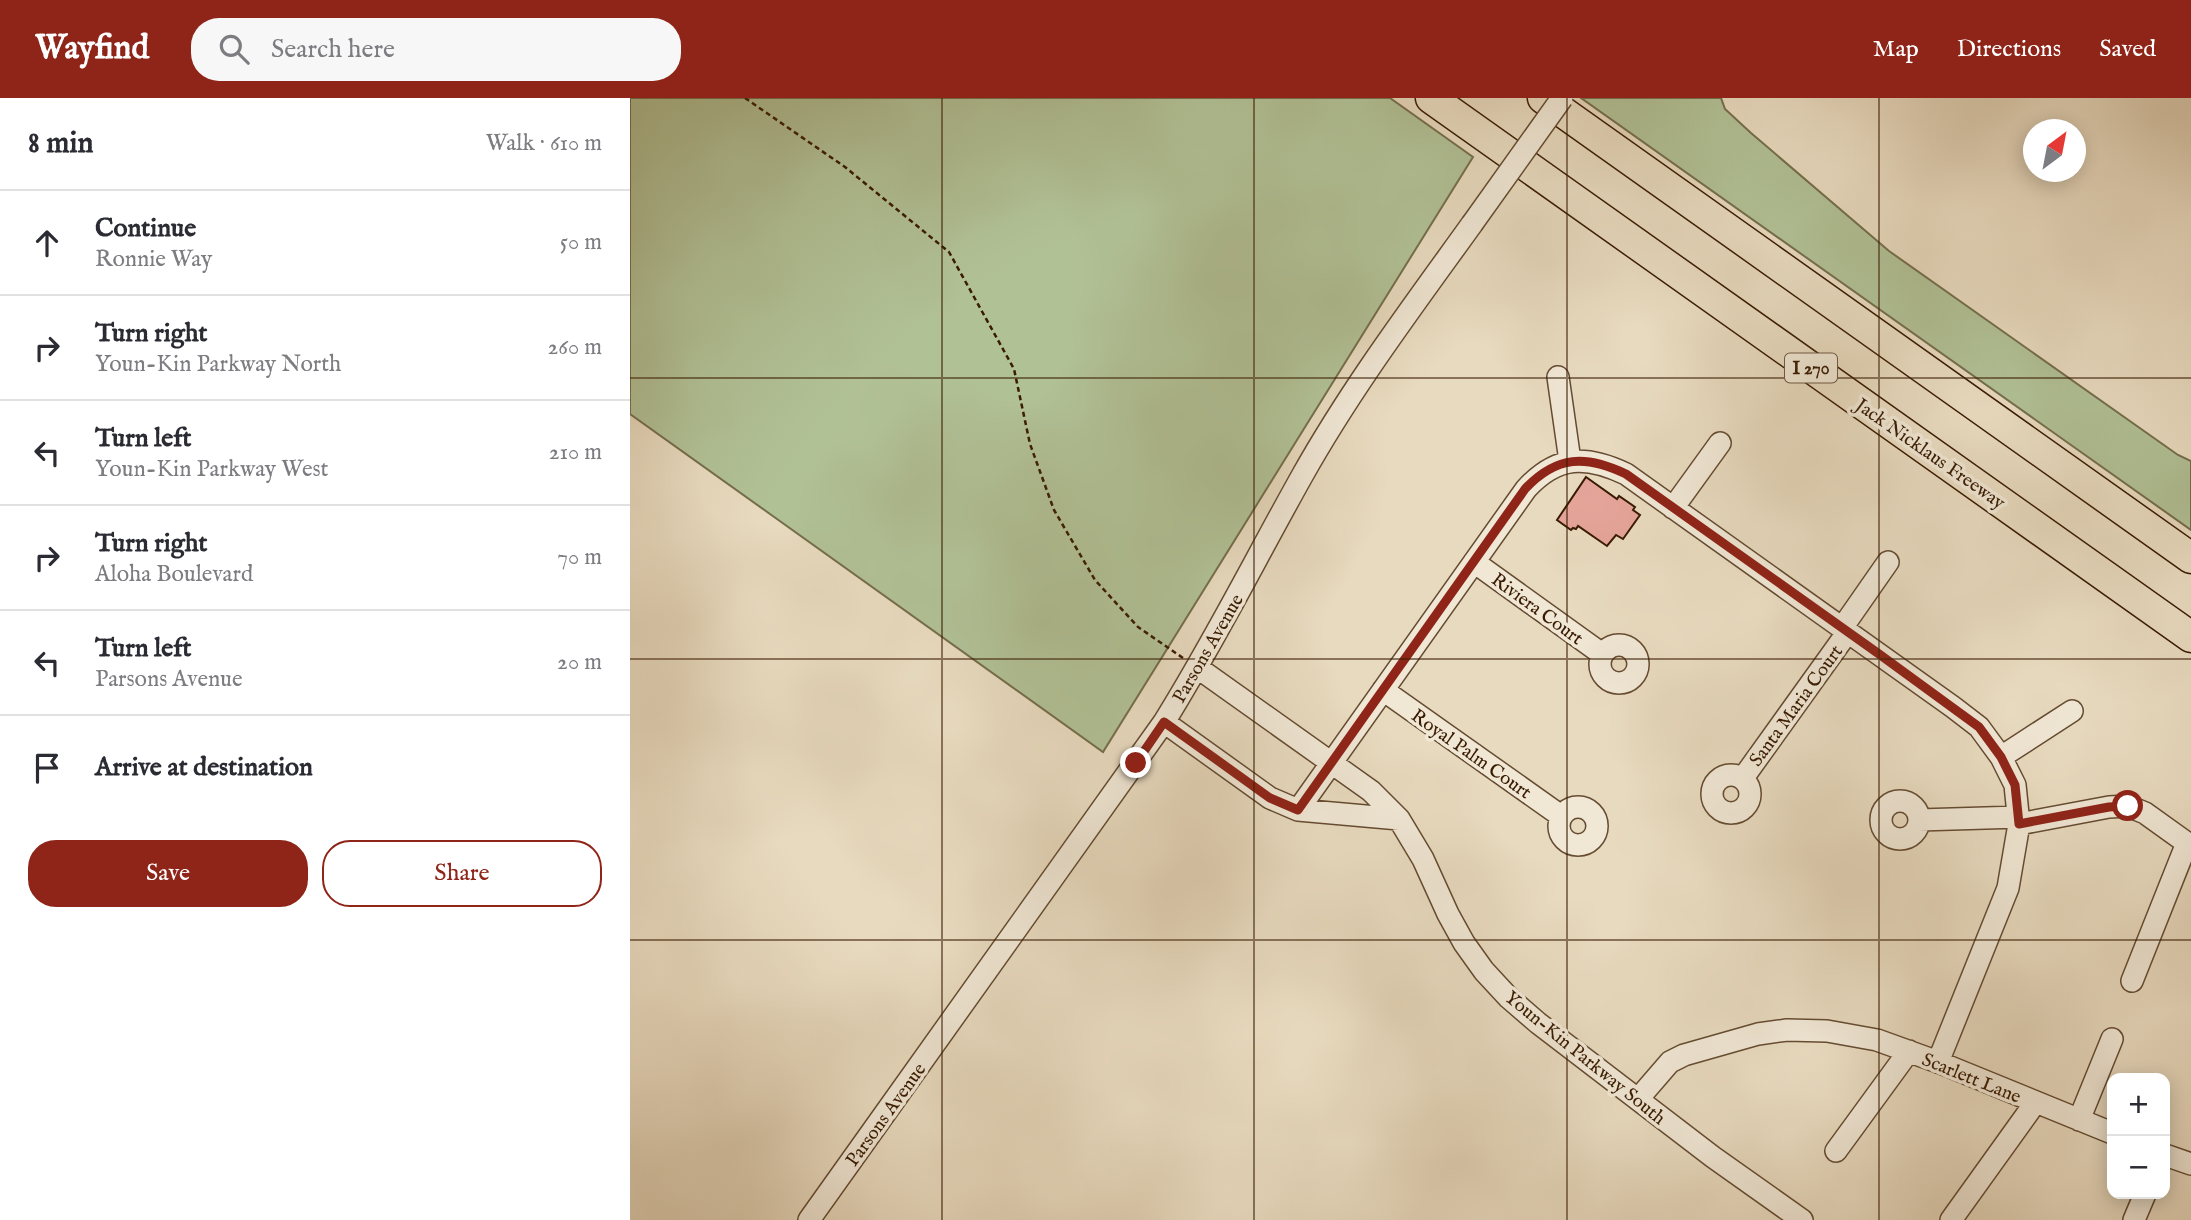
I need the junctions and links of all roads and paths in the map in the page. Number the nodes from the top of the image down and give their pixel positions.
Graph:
1 (745, 98) edge
2 (1432, 98) edge
3 (1543, 98) edge
4 (1562, 98) edge
5 (1558, 377) dead end
6 (1720, 443) dead end
7 (1570, 461) junction
8 (1673, 508) junction
9 (2191, 558) edge
10 (1474, 562) junction
11 (1888, 562) dead end
12 (1845, 631) junction
13 (2191, 637) edge
14 (1602, 654) dead end
15 (1198, 668) junction
16 (1382, 690) junction
17 (2072, 711) dead end
18 (1164, 722) junction
19 (2001, 757) junction
20 (1332, 762) junction
21 (1742, 778) dead end
22 (1298, 810) junction
23 (1561, 816) dead end
24 (1399, 819) junction
25 (1919, 820) dead end
26 (2019, 820) junction
27 (2189, 844) edge
28 (2132, 981) dead end
29 (2112, 1039) dead end
30 (1909, 1051) junction
31 (1938, 1062) junction
32 (1638, 1099) junction
33 (2035, 1103) junction
34 (2079, 1120) junction
35 (2107, 1131) edge
36 (1836, 1151) dead end
37 (2170, 1157) edge
38 (2191, 1164) edge
39 (2143, 1199) edge
40 (809, 1220) edge
41 (1802, 1220) edge
42 (1951, 1220) edge
43 (2134, 1220) edge

1 - 15 path
2 - 13 highway, Jack Nicklaus Freeway / I 270
3 - 9 highway
4 - 15 street, Parsons Avenue, bridge
5 - 7 street
6 - 8 street
7 - 8 street
7 - 10 street
8 - 12 street
10 - 14 street, Riviera Court
10 - 16 street
11 - 12 street, Santa Maria Court
12 - 19 street
12 - 21 street, Santa Maria Court
15 - 18 street, Parsons Avenue
15 - 20 street, Youn-Kin Parkway South
16 - 20 street
16 - 23 street, Royal Palm Court
17 - 19 street
18 - 22 street
18 - 40 street, Parsons Avenue
19 - 26 street
20 - 22 street
20 - 24 street, Youn-Kin Parkway South
22 - 24 street
24 - 32 street, Youn-Kin Parkway South
25 - 26 street
26 - 27 street
26 - 31 street
27 - 28 street
29 - 34 street
30 - 31 street, Scarlett Lane
30 - 32 street, Scarlett Lane
30 - 36 street, Scarlett Lane
31 - 33 street, Scarlett Lane
32 - 41 street, Youn-Kin Parkway South
33 - 34 street, Scarlett Lane
33 - 42 street, Scarlett Lane
34 - 35 street, Scarlett Lane
37 - 38 street
39 - 43 street

